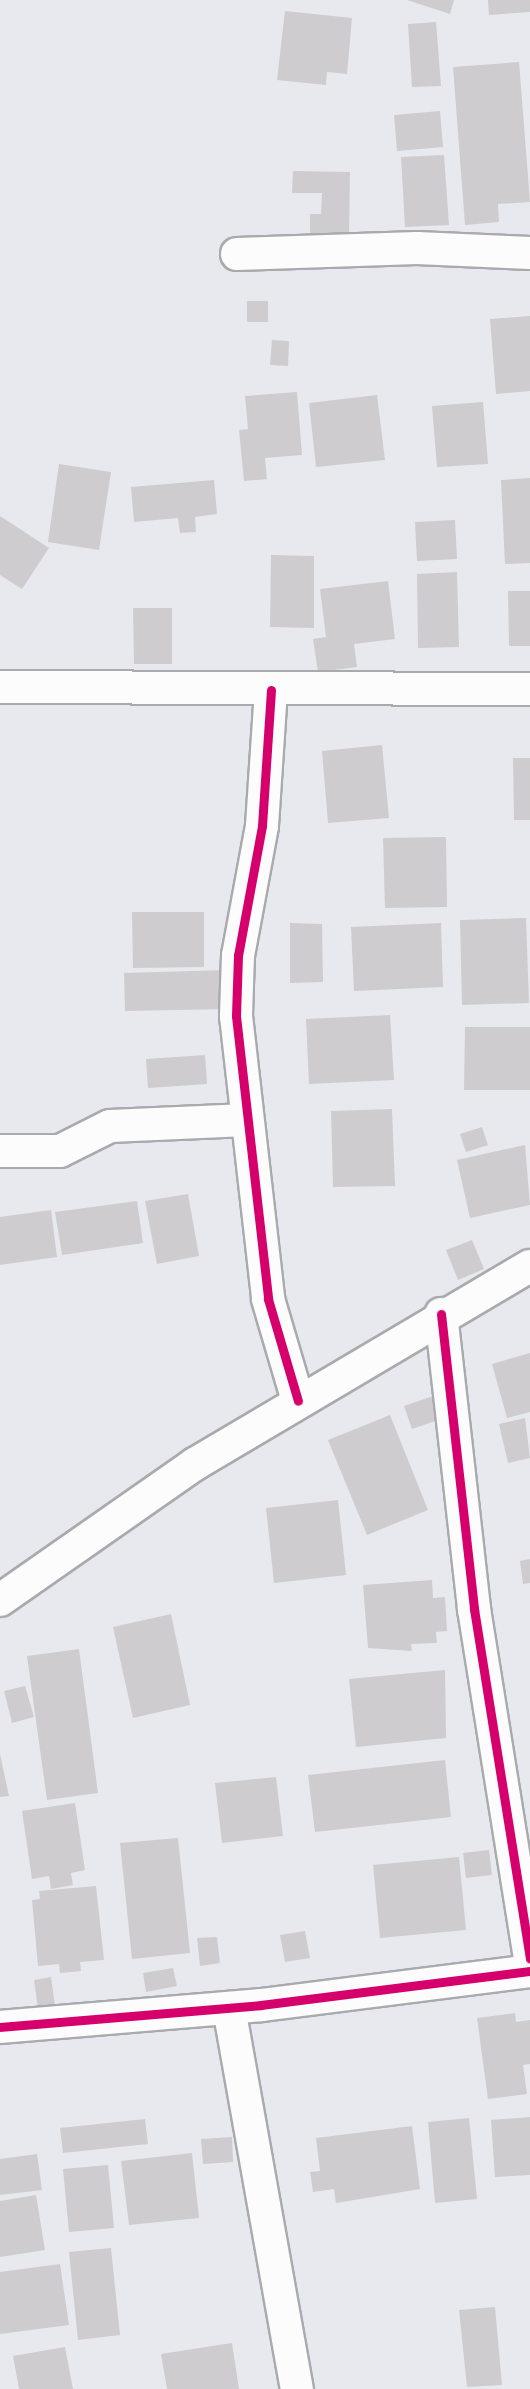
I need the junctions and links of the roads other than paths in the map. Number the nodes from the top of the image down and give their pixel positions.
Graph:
1 (530, 253) edge
2 (237, 254) dead end
3 (0, 687) edge
4 (530, 689) edge
5 (271, 690) junction
6 (247, 1120) junction
7 (0, 1151) edge
8 (530, 1266) edge
9 (441, 1314) junction
10 (298, 1401) junction
11 (0, 1600) edge
12 (530, 1959) edge
13 (530, 1971) edge
14 (229, 2008) junction
15 (0, 2027) edge
16 (297, 2389) edge

1 - 2 street
3 - 5 street
4 - 5 street
5 - 6 street
6 - 7 street
6 - 10 street
8 - 9 street
9 - 10 street
9 - 12 street
10 - 11 street
13 - 14 street
14 - 15 street
14 - 16 street

